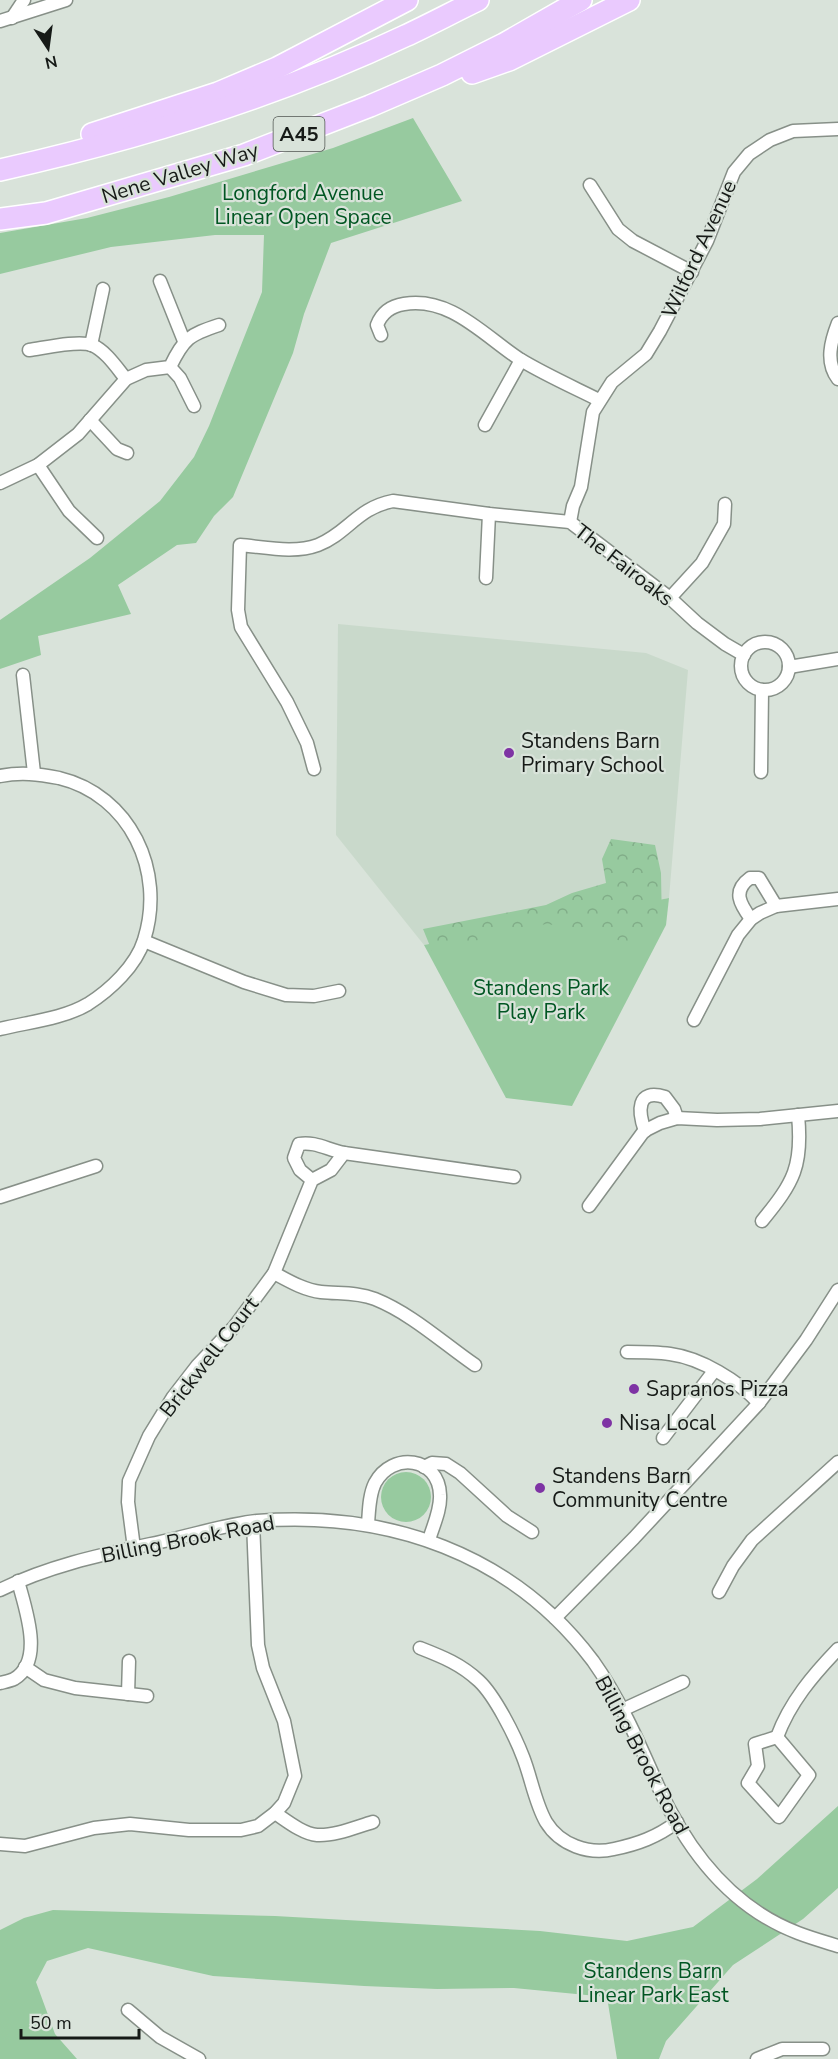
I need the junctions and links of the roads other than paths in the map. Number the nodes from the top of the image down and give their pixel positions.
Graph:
1 (24, 0) edge
2 (66, 0) edge
3 (407, 0) edge
4 (478, 0) edge
5 (580, 0) edge
6 (629, 0) edge
7 (6, 20) edge
8 (838, 129) edge
9 (244, 155) junction
10 (0, 164) edge
11 (0, 170) edge
12 (590, 185) dead end
13 (0, 219) edge
14 (692, 272) junction
15 (160, 281) dead end
16 (103, 290) dead end
17 (838, 323) edge
18 (219, 325) dead end
19 (381, 335) dead end
20 (184, 341) junction
21 (91, 345) junction
22 (29, 350) dead end
23 (521, 360) junction
24 (171, 367) junction
25 (126, 379) junction
26 (838, 379) edge
27 (599, 400) junction
28 (194, 406) dead end
29 (90, 420) junction
30 (485, 425) dead end
31 (127, 453) dead end
32 (38, 465) junction
33 (0, 483) edge
34 (725, 504) dead end
35 (489, 514) junction
36 (570, 522) junction
37 (97, 538) dead end
38 (486, 578) dead end
39 (670, 598) junction
40 (744, 655) junction
41 (838, 659) edge
42 (789, 667) junction
43 (24, 675) dead end
44 (762, 690) junction
45 (314, 769) dead end
46 (761, 772) dead end
47 (34, 773) junction
48 (0, 777) edge
49 (838, 899) edge
50 (776, 906) junction
51 (751, 919) junction
52 (144, 941) junction
53 (339, 991) dead end
54 (694, 1020) dead end
55 (0, 1029) edge
56 (838, 1111) edge
57 (798, 1115) junction
58 (677, 1118) junction
59 (645, 1131) junction
60 (344, 1153) junction
61 (96, 1166) dead end
62 (514, 1177) dead end
63 (312, 1180) junction
64 (0, 1197) edge
65 (589, 1206) dead end
66 (762, 1221) dead end
67 (274, 1273) junction
68 (838, 1290) edge
69 (627, 1352) dead end
70 (475, 1365) dead end
71 (714, 1371) junction
72 (759, 1403) junction
73 (663, 1438) dead end
74 (838, 1462) edge
75 (424, 1467) junction
76 (253, 1522) junction
77 (368, 1524) junction
78 (532, 1532) dead end
79 (429, 1540) junction
80 (134, 1548) junction
81 (18, 1581) junction
82 (0, 1590) edge
83 (719, 1592) dead end
84 (555, 1618) junction
85 (420, 1648) dead end
86 (838, 1649) edge
87 (129, 1661) dead end
88 (25, 1667) junction
89 (683, 1682) dead end
90 (0, 1683) edge
91 (128, 1694) junction
92 (147, 1696) dead end
93 (622, 1710) junction
94 (777, 1737) junction
95 (275, 1813) junction
96 (373, 1822) dead end
97 (677, 1822) junction
98 (0, 1844) edge
99 (838, 1946) edge
100 (128, 2010) dead end
101 (823, 2049) dead end
102 (199, 2059) edge
103 (757, 2059) edge

1 - 7 street
2 - 7 street
3 - 10 highway
4 - 11 highway, A45
5 - 9 highway, Nene Valley Way / A45
6 - 9 highway
8 - 14 street, Wilford Avenue
9 - 13 highway, Nene Valley Way / A45
12 - 14 street
14 - 27 street, Wilford Avenue
15 - 20 street
16 - 21 street
17 - 26 street
18 - 20 street
19 - 23 street
20 - 24 street
21 - 22 street
21 - 25 street
23 - 27 street
23 - 30 street
24 - 25 street
24 - 28 street
25 - 29 street
27 - 36 street, Wilford Avenue
29 - 31 street
29 - 32 street
32 - 33 street
32 - 37 street
34 - 39 street
35 - 36 street, The Fairoaks
35 - 38 street
35 - 45 street, The Fairoaks
36 - 39 street, The Fairoaks
39 - 40 street, The Fairoaks
40 - 42 street
40 - 44 street
41 - 42 street
42 - 44 street
43 - 47 street
44 - 46 street
47 - 48 street
47 - 52 street
49 - 50 street
50 - 51 street
50 - 51 street
51 - 54 street
52 - 53 street
52 - 55 street
56 - 57 street
57 - 58 street
57 - 66 street
58 - 59 street
58 - 59 street
59 - 65 street
60 - 62 street
60 - 63 street
60 - 63 street
61 - 64 street
63 - 67 street, Brickwell Court
67 - 70 street
67 - 80 street, Brickwell Court
68 - 72 street
69 - 71 street
71 - 72 street
71 - 73 street
72 - 84 street
74 - 83 street
75 - 77 street
75 - 78 street
75 - 79 street
76 - 77 street, Billing Brook Road
76 - 80 street, Billing Brook Road
76 - 95 street
77 - 79 street, Billing Brook Road
79 - 84 street, Billing Brook Road
80 - 81 street, Billing Brook Road
81 - 82 street, Billing Brook Road
81 - 88 street
84 - 93 street, Billing Brook Road
85 - 97 street
86 - 94 street
87 - 91 street
88 - 90 street
88 - 91 street
89 - 93 street
91 - 92 street
93 - 97 street, Billing Brook Road
94 - 94 street
95 - 96 street
95 - 98 street
97 - 99 street, Billing Brook Road
100 - 102 street
101 - 103 street

